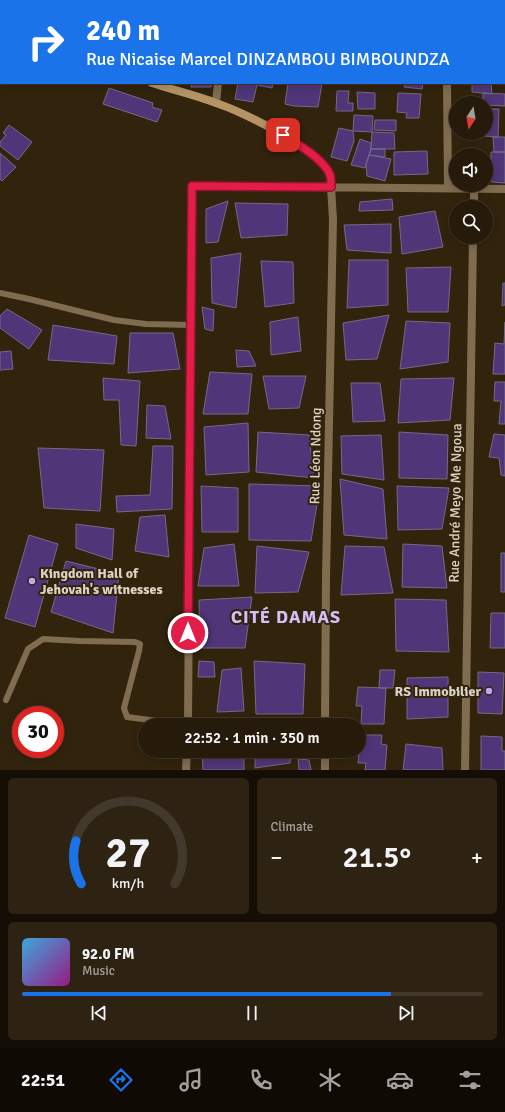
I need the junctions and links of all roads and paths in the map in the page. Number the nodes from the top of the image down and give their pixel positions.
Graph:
1 (155, 84) edge
2 (218, 84) edge
3 (447, 84) edge
4 (216, 103) junction
5 (331, 187) junction
6 (448, 188) joint
7 (493, 189) edge
8 (505, 189) edge
9 (473, 244) edge
10 (0, 294) edge
11 (192, 325) junction
12 (6, 700) dead end
13 (141, 718) edge
14 (188, 718) edge
15 (325, 718) edge
16 (187, 758) edge
17 (325, 758) edge
18 (186, 770) edge
19 (325, 770) edge
20 (465, 770) edge

1 - 4 street
2 - 4 street
3 - 6 street
4 - 5 street
5 - 6 street
5 - 11 street
5 - 15 street, Rue Léon Ndong
7 - 8 street
9 - 20 street, Rue André Meyo Me Ngoua
10 - 11 lane
11 - 14 street
12 - 13 lane
16 - 18 street
17 - 19 street

